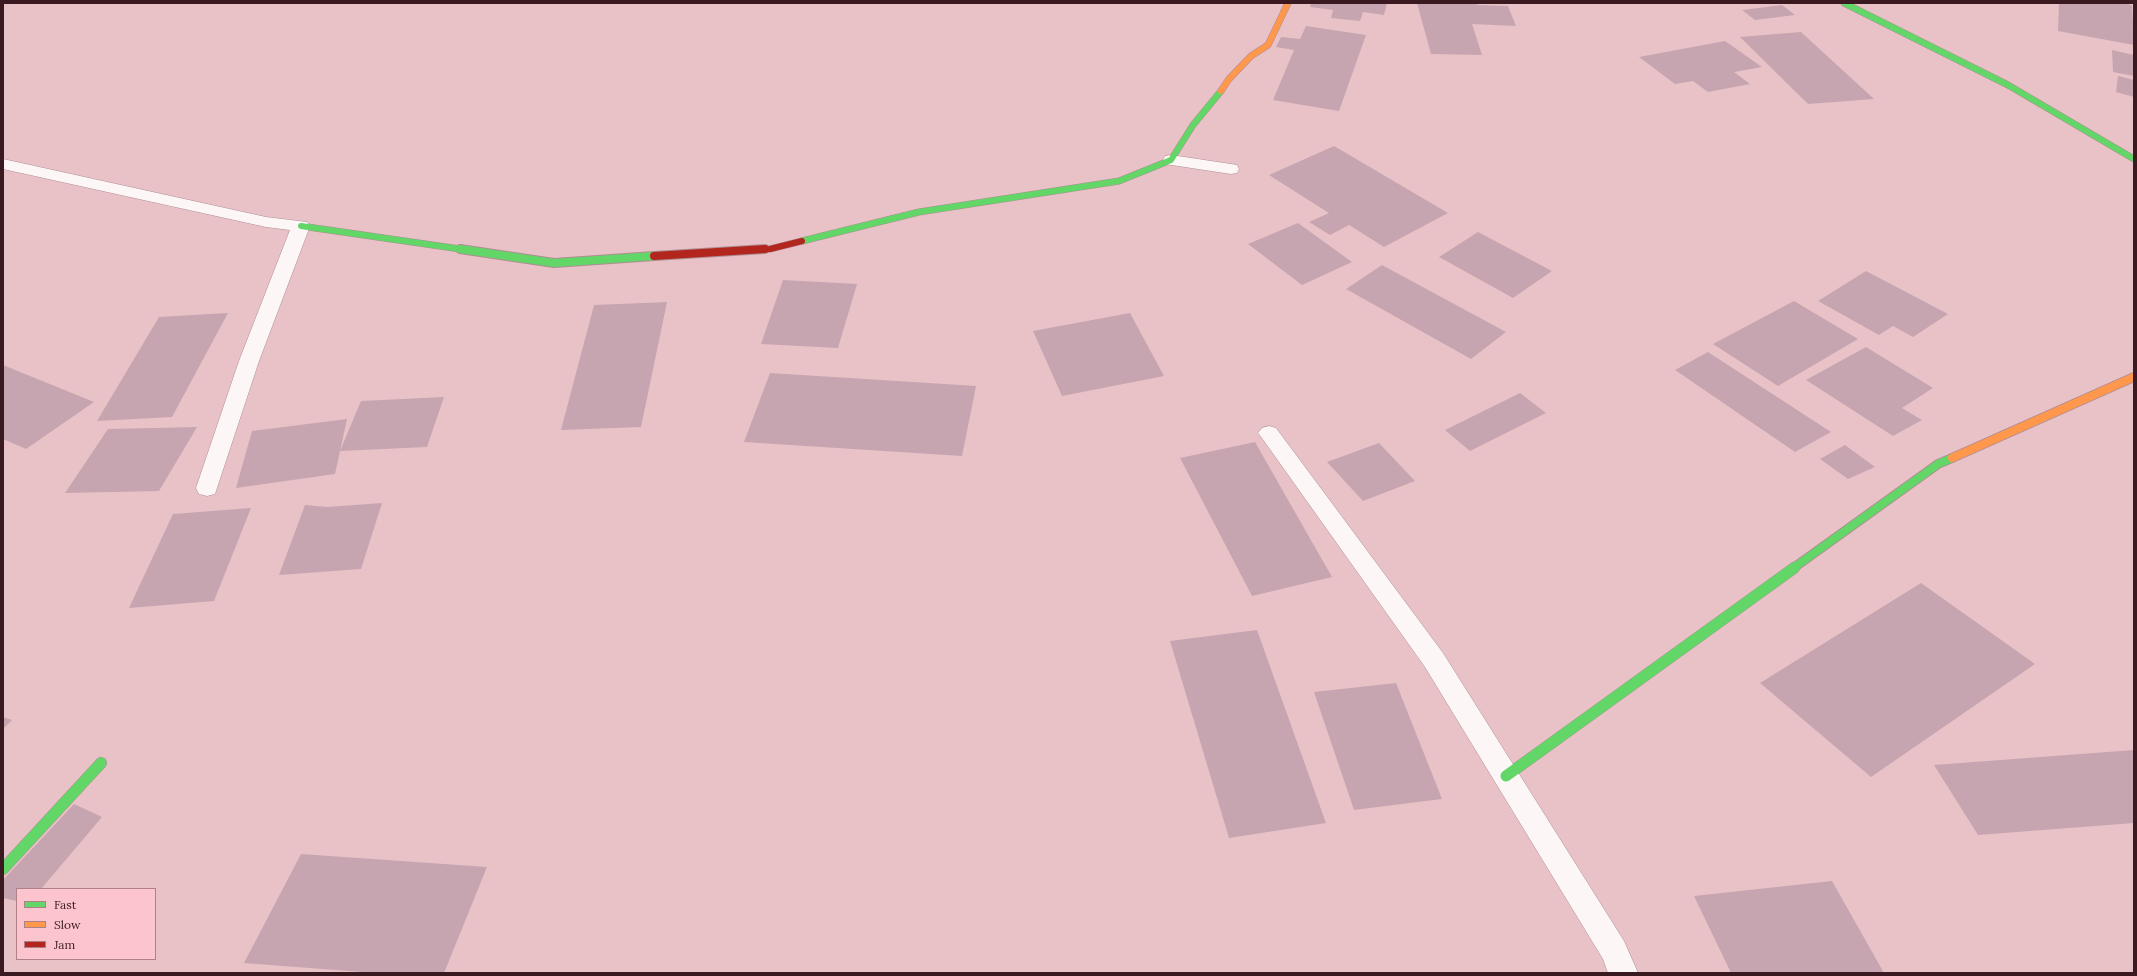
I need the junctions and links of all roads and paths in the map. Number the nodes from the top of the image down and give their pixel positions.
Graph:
1 (1288, 3) edge
2 (1844, 3) edge
3 (2134, 159) edge
4 (1171, 160) junction
5 (3, 164) edge
6 (1231, 169) dead end
7 (301, 226) junction
8 (2134, 377) edge
9 (1269, 433) dead end
10 (207, 488) dead end
11 (101, 763) dead end
12 (1506, 776) junction
13 (3, 869) edge
14 (1623, 973) edge

1 - 4 street
2 - 3 street
4 - 6 street
4 - 7 street
5 - 7 street
7 - 10 street
8 - 12 street
9 - 12 street
11 - 13 street
12 - 14 street

